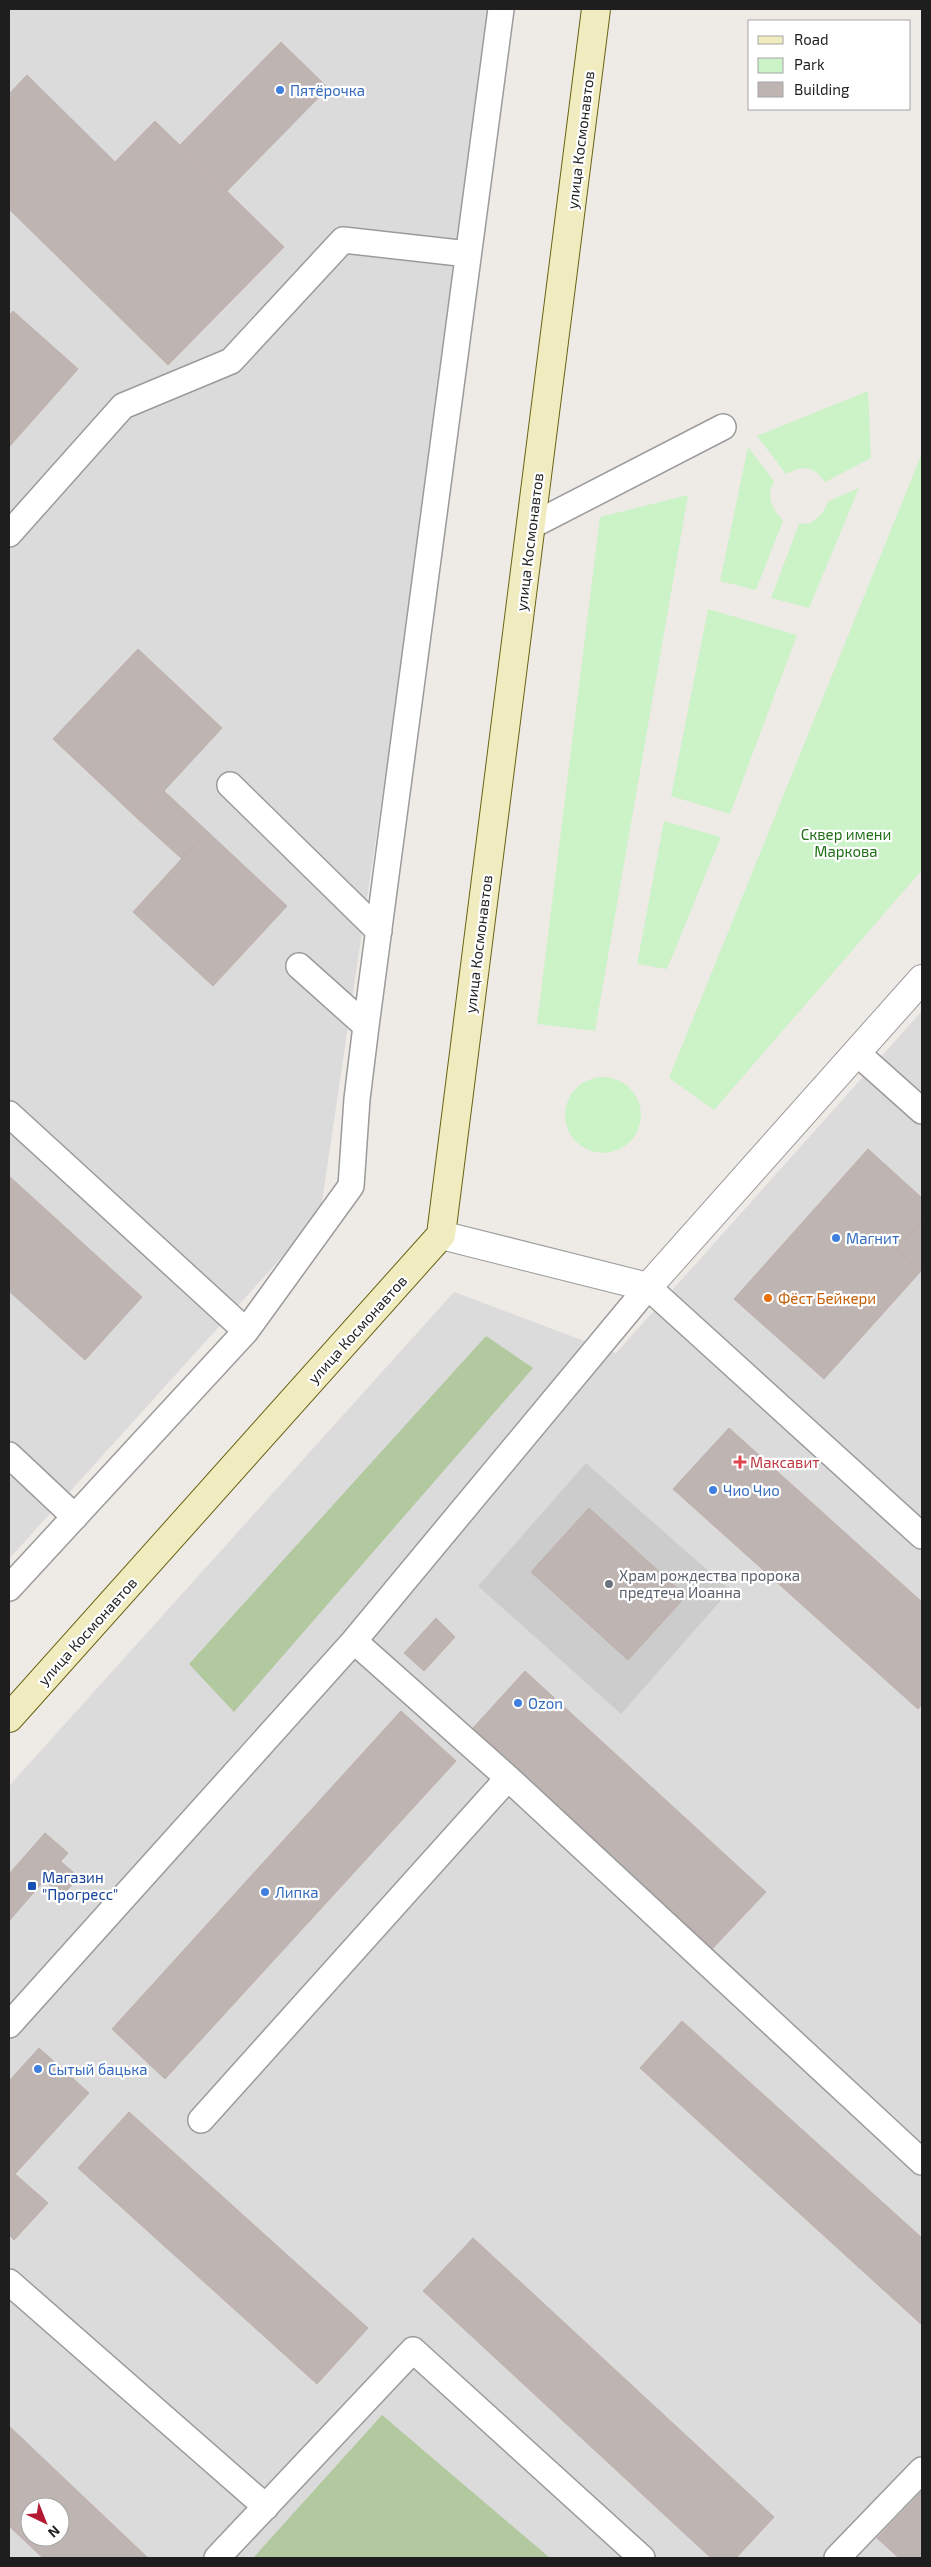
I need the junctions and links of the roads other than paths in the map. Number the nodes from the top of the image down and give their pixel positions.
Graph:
1 (499, 9) edge
2 (596, 9) edge
3 (468, 254) junction
4 (723, 427) dead end
5 (531, 526) junction
6 (9, 534) edge
7 (230, 785) dead end
8 (379, 931) junction
9 (299, 966) dead end
10 (922, 979) edge
11 (366, 1026) junction
12 (857, 1053) junction
13 (922, 1111) edge
14 (9, 1114) edge
15 (441, 1234) junction
16 (648, 1287) junction
17 (246, 1331) junction
18 (9, 1455) edge
19 (75, 1516) junction
20 (922, 1536) edge
21 (9, 1588) edge
22 (354, 1641) junction
23 (9, 1718) edge
24 (508, 1778) junction
25 (9, 2024) edge
26 (201, 2120) dead end
27 (922, 2162) edge
28 (9, 2282) edge
29 (922, 2470) edge
30 (266, 2507) junction
31 (218, 2558) edge
32 (642, 2558) edge
33 (838, 2558) edge

1 - 3 lane
2 - 5 main road, улица Космонавтов
3 - 6 lane
3 - 8 lane
4 - 5 lane
5 - 15 main road, улица Космонавтов
7 - 8 lane
8 - 11 lane
9 - 11 lane
10 - 12 street
11 - 17 lane
12 - 13 lane
12 - 16 street
14 - 17 lane
15 - 16 street
15 - 23 main road, улица Космонавтов
16 - 20 lane
16 - 22 lane
17 - 19 lane
18 - 19 lane
19 - 21 lane
22 - 24 lane
22 - 25 lane
24 - 26 lane
24 - 27 lane
28 - 30 lane
29 - 33 lane
30 - 31 lane
30 - 32 lane

